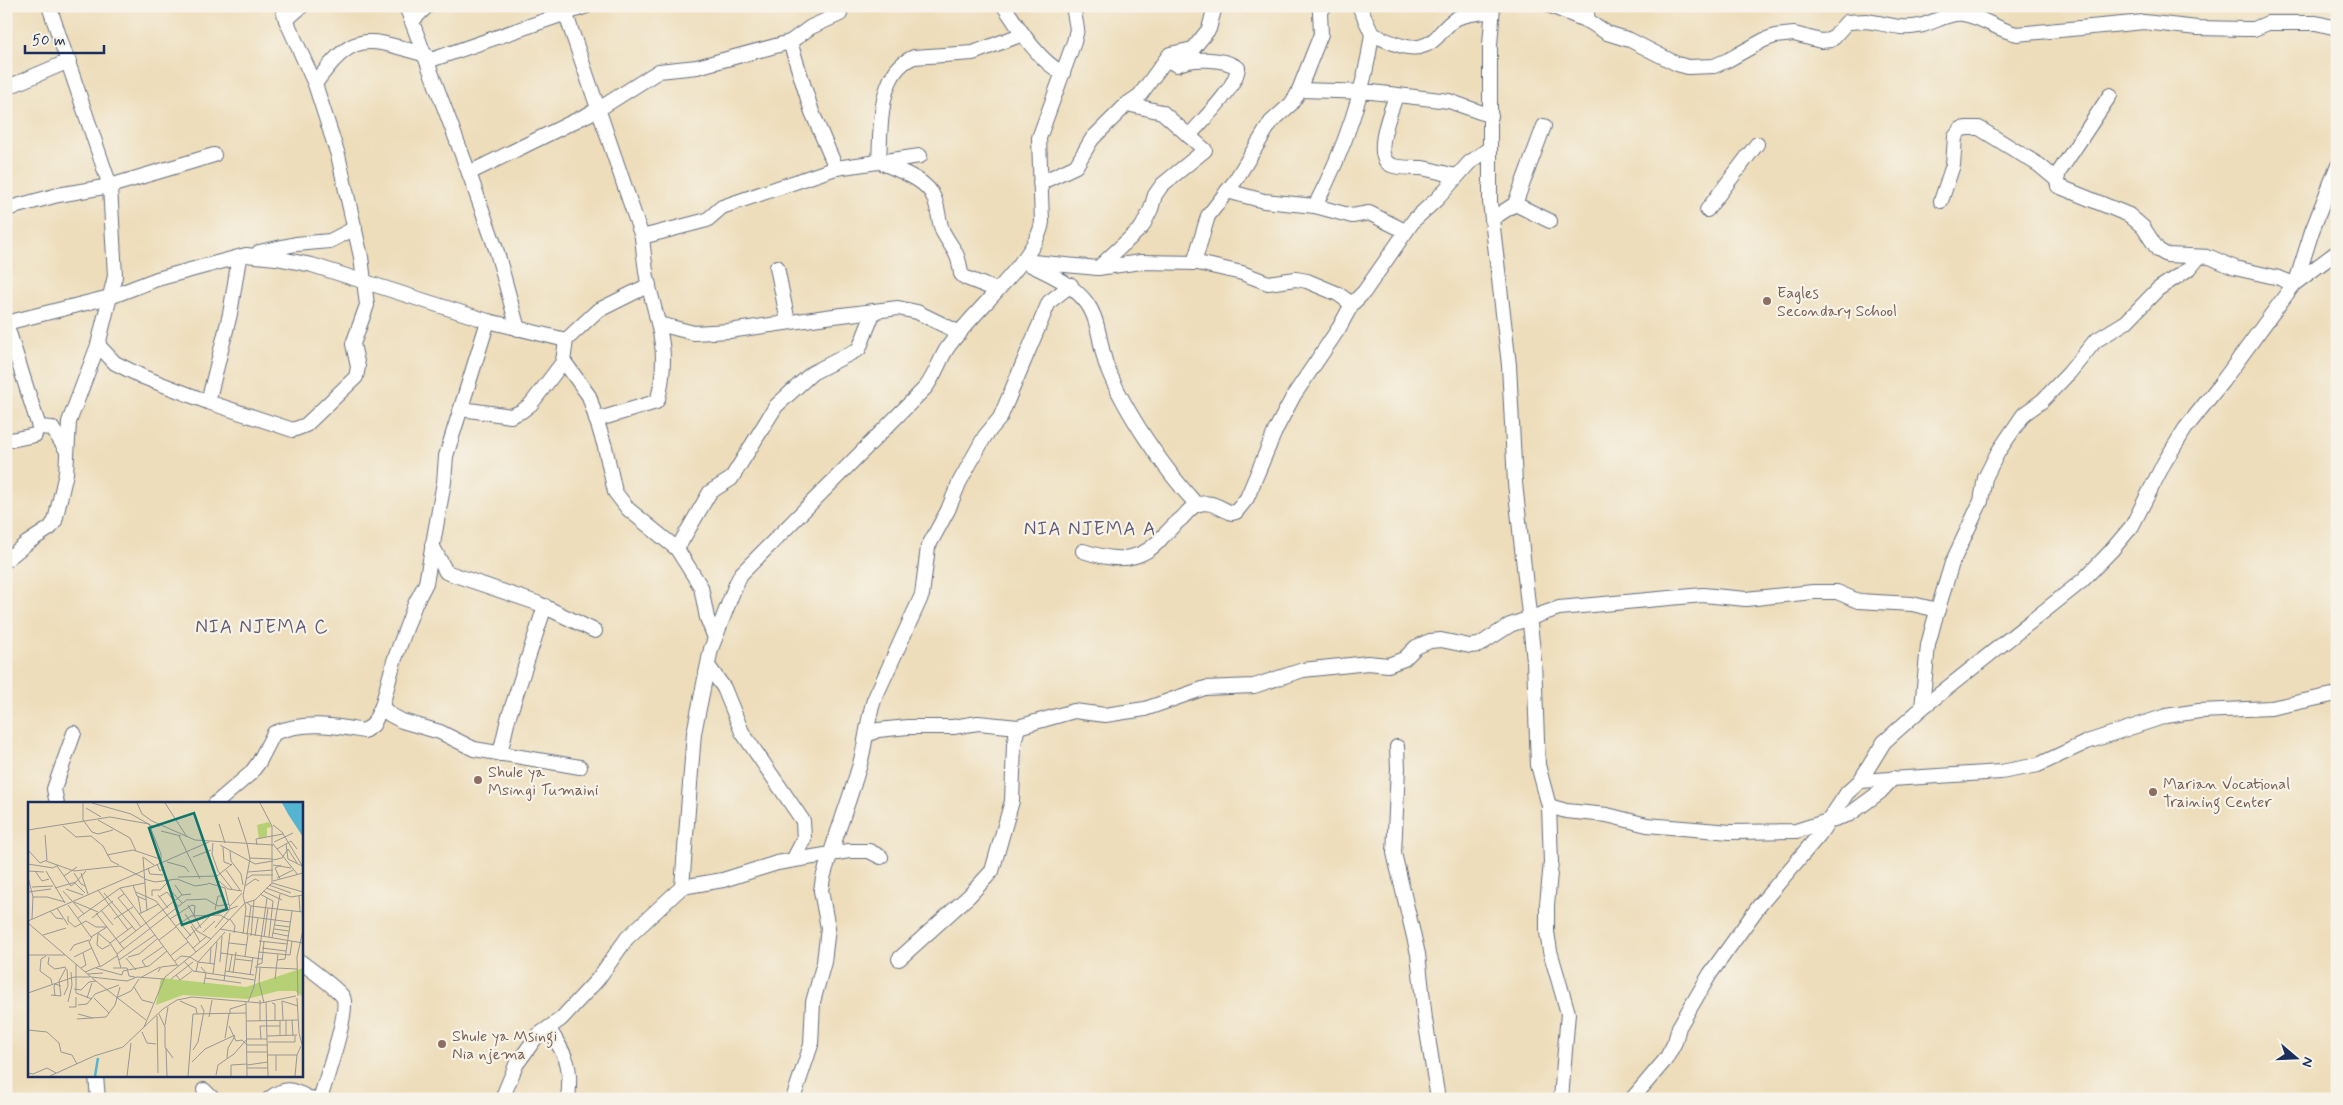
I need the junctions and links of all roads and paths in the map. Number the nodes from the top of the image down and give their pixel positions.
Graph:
1 (49, 6) edge
2 (302, 6) edge
3 (406, 6) edge
4 (428, 6) edge
5 (587, 6) edge
6 (1004, 6) edge
7 (1073, 6) edge
8 (1215, 6) edge
9 (1325, 6) edge
10 (1359, 6) edge
11 (1551, 6) edge
12 (1586, 6) edge
13 (1492, 9) edge
14 (565, 10) edge
15 (284, 13) edge
16 (840, 14) dead end
17 (412, 21) junction
18 (1588, 21) junction
19 (2337, 28) edge
20 (1023, 34) junction
21 (1372, 34) junction
22 (790, 42) junction
23 (427, 58) junction
24 (1166, 60) junction
25 (69, 61) junction
26 (1063, 73) junction
27 (315, 84) junction
28 (6, 88) edge
29 (1298, 90) junction
30 (1360, 92) junction
31 (2110, 95) dead end
32 (1396, 96) junction
33 (1127, 104) junction
34 (599, 110) junction
35 (1491, 116) junction
36 (1544, 126) dead end
37 (1189, 136) junction
38 (1757, 144) dead end
39 (1490, 148) junction
40 (214, 155) dead end
41 (920, 156) dead end
42 (879, 162) junction
43 (2337, 167) edge
44 (836, 168) junction
45 (469, 173) junction
46 (1456, 176) junction
47 (2056, 180) junction
48 (1040, 183) junction
49 (110, 186) junction
50 (1227, 191) junction
51 (1941, 201) dead end
52 (1515, 204) junction
53 (1315, 206) junction
54 (6, 208) edge
55 (1707, 210) dead end
56 (1492, 219) junction
57 (1550, 221) dead end
58 (355, 228) junction
59 (1405, 231) junction
60 (642, 237) junction
61 (2337, 252) edge
62 (242, 257) junction
63 (2199, 257) junction
64 (1022, 261) junction
65 (1194, 263) junction
66 (777, 267) dead end
67 (1098, 268) junction
68 (365, 281) junction
69 (2295, 283) junction
70 (649, 285) junction
71 (1070, 285) junction
72 (997, 290) junction
73 (110, 297) junction
74 (1352, 304) junction
75 (874, 311) junction
76 (488, 322) junction
77 (788, 322) junction
78 (659, 324) junction
79 (518, 329) junction
80 (960, 333) junction
81 (566, 340) junction
82 (98, 345) junction
83 (563, 360) junction
84 (208, 402) junction
85 (462, 409) junction
86 (596, 420) junction
87 (35, 435) dead end
88 (6, 441) edge
89 (67, 451) junction
90 (1196, 505) junction
91 (432, 545) junction
92 (678, 548) junction
93 (1083, 550) dead end
94 (9, 557) edge
95 (446, 572) junction
96 (426, 583) junction
97 (545, 606) junction
98 (1938, 610) junction
99 (1531, 617) junction
100 (595, 631) dead end
101 (715, 638) junction
102 (709, 666) junction
103 (2337, 694) edge
104 (382, 706) junction
105 (1922, 708) junction
106 (1018, 727) junction
107 (74, 733) dead end
108 (867, 735) junction
109 (1397, 747) dead end
110 (500, 754) junction
111 (580, 767) dead end
112 (1893, 778) junction
113 (1860, 781) junction
114 (57, 802) edge
115 (217, 802) edge
116 (1549, 806) junction
117 (1828, 822) junction
118 (830, 855) junction
119 (881, 857) dead end
120 (793, 860) junction
121 (682, 887) junction
122 (899, 958) dead end
123 (302, 963) edge
124 (548, 1029) junction
125 (96, 1078) edge
126 (98, 1099) edge
127 (269, 1099) edge
128 (311, 1099) edge
129 (320, 1099) edge
130 (502, 1099) edge
131 (568, 1099) edge
132 (793, 1099) edge
133 (1438, 1099) edge
134 (1560, 1099) edge
135 (1632, 1099) edge

1 - 25 street
2 - 15 street
3 - 17 street
4 - 17 street
5 - 14 street
6 - 20 street
7 - 26 street
8 - 24 street
9 - 29 street
10 - 21 street
11 - 18 street
12 - 18 street
13 - 21 street
13 - 35 street
14 - 23 street
14 - 34 street
15 - 27 street
16 - 22 street
17 - 23 street
18 - 19 street
20 - 26 street
20 - 42 street
21 - 30 street
22 - 34 street
22 - 44 street
23 - 27 street
23 - 45 street
24 - 33 street
24 - 37 street
25 - 28 street
25 - 49 street
26 - 48 street
27 - 58 street
29 - 30 street
29 - 50 street
30 - 32 street
30 - 53 street
31 - 47 street
32 - 35 street
32 - 46 street
33 - 37 street
33 - 48 street
34 - 45 street
34 - 60 street
35 - 39 street
36 - 52 street
37 - 67 street
38 - 55 street
39 - 46 street
39 - 56 street
40 - 49 street
41 - 42 street
42 - 44 street
42 - 72 street
43 - 69 street
44 - 60 street
45 - 79 street
46 - 59 street
47 - 51 street
47 - 63 street
48 - 64 street
49 - 54 street
49 - 73 street
50 - 53 street
50 - 65 street
52 - 56 street
52 - 57 street
53 - 59 street
56 - 99 street
58 - 62 street
58 - 68 street
59 - 74 street
60 - 70 street
61 - 69 street
62 - 68 street
62 - 73 street
62 - 84 street
63 - 69 street
63 - 98 street
64 - 67 street
64 - 71 street
64 - 72 street
65 - 67 street
65 - 74 street
66 - 77 street
68 - 76 street
68 - 84 street
69 - 105 street
70 - 78 street
70 - 81 street
71 - 90 street
71 - 108 street
72 - 80 street
73 - 82 street
73 - 89 street
74 - 90 street
75 - 77 street
75 - 80 street
75 - 92 street
76 - 79 street
76 - 85 street
77 - 78 street
78 - 86 street
79 - 81 street
80 - 101 street
81 - 83 street
82 - 84 street
82 - 89 street
83 - 85 street
83 - 86 street
85 - 91 street
86 - 92 street
87 - 88 street
89 - 94 street
90 - 93 street
91 - 95 street
91 - 96 street
92 - 101 street
95 - 96 street
95 - 97 street
96 - 104 street
97 - 100 street
97 - 110 street
98 - 99 street
98 - 105 street
99 - 106 street
99 - 116 street
101 - 102 street
102 - 120 street
102 - 121 street
103 - 112 street
104 - 110 street
104 - 115 street
105 - 113 street
106 - 108 street
106 - 122 street
107 - 114 street
108 - 118 street
109 - 133 street
110 - 111 street
112 - 113 street
112 - 117 street
113 - 117 street
116 - 117 street
116 - 134 street
117 - 135 street
118 - 119 street
118 - 120 street
118 - 132 street
120 - 121 street
121 - 124 street
123 - 129 street
124 - 130 street
124 - 131 street
125 - 126 street
127 - 128 street

